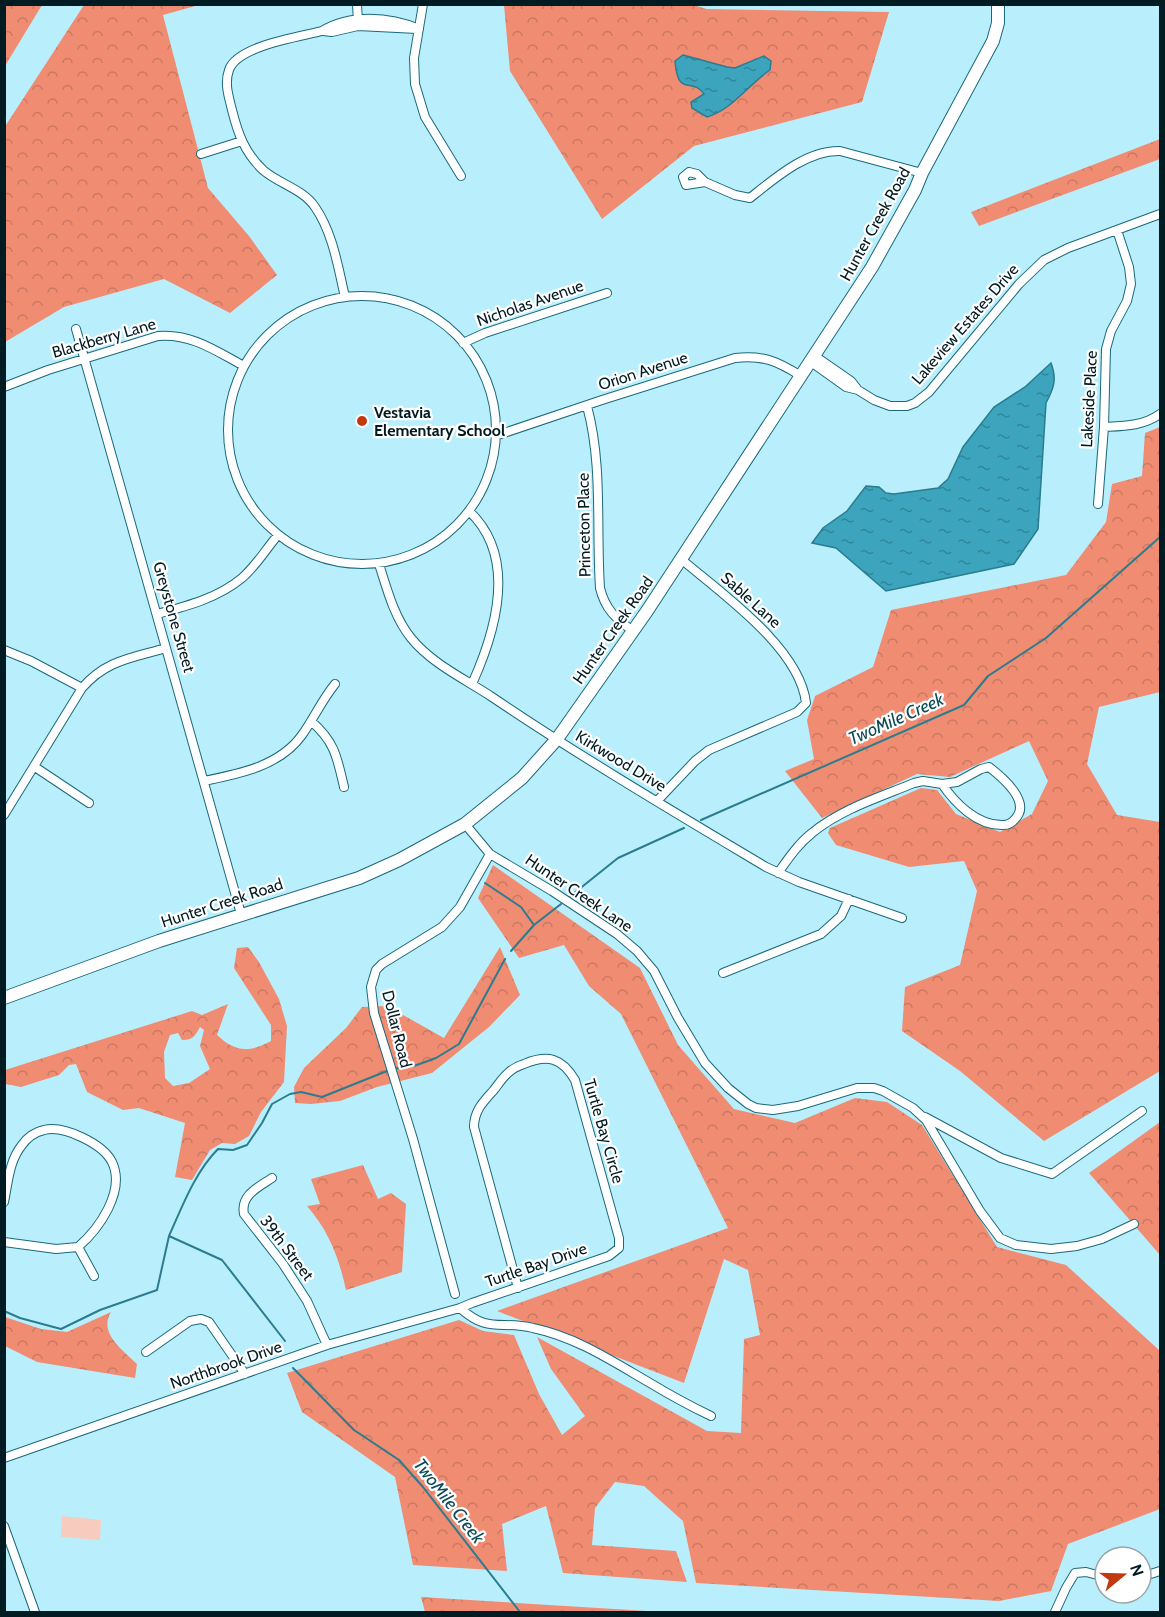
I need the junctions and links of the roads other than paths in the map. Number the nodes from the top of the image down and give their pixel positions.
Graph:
1 (357, 4) edge
2 (423, 4) edge
3 (998, 4) edge
4 (358, 22) junction
5 (419, 29) junction
6 (242, 141) junction
7 (201, 154) dead end
8 (922, 173) junction
9 (461, 176) dead end
10 (705, 182) dead end
11 (1161, 214) edge
12 (1117, 230) junction
13 (607, 293) dead end
14 (345, 297) junction
15 (76, 329) dead end
16 (463, 343) junction
17 (86, 358) junction
18 (813, 359) junction
19 (244, 366) junction
20 (801, 376) junction
21 (4, 387) edge
22 (587, 406) junction
23 (1161, 414) edge
24 (1104, 427) junction
25 (495, 436) junction
26 (1098, 504) dead end
27 (469, 511) junction
28 (278, 535) junction
29 (681, 559) junction
30 (379, 564) junction
31 (157, 615) junction
32 (633, 631) junction
33 (166, 648) junction
34 (4, 650) edge
35 (335, 684) dead end
36 (472, 684) junction
37 (82, 688) junction
38 (311, 721) junction
39 (556, 740) junction
40 (35, 767) junction
41 (204, 781) junction
42 (942, 784) junction
43 (344, 787) dead end
44 (658, 800) junction
45 (88, 804) dead end
46 (4, 815) edge
47 (465, 824) junction
48 (490, 854) junction
49 (778, 873) junction
50 (849, 899) junction
51 (241, 914) junction
52 (902, 918) dead end
53 (723, 973) dead end
54 (4, 998) edge
55 (1142, 1111) dead end
56 (920, 1114) junction
57 (272, 1178) dead end
58 (4, 1202) edge
59 (1134, 1224) dead end
60 (4, 1242) edge
61 (78, 1247) junction
62 (619, 1248) joint
63 (94, 1276) dead end
64 (518, 1288) junction
65 (455, 1294) dead end
66 (460, 1308) junction
67 (327, 1345) junction
68 (146, 1352) dead end
69 (245, 1374) junction
70 (711, 1416) dead end
71 (4, 1458) edge
72 (4, 1526) edge
73 (1093, 1573) edge
74 (35, 1612) edge
75 (1055, 1612) edge

1 - 4 street
2 - 5 street
3 - 8 main road, Hunter Creek Road
4 - 5 street
4 - 6 street
5 - 9 street
6 - 7 street
6 - 14 street
8 - 10 street
8 - 18 main road, Hunter Creek Road
11 - 12 street, Lakeview Estates Drive
12 - 18 street, Lakeview Estates Drive
12 - 24 street, Lakeside Place
13 - 16 street, Nicholas Avenue
14 - 16 street
14 - 19 street
15 - 17 street, Greystone Street
16 - 25 street
17 - 19 street, Blackberry Lane
17 - 21 street, Blackberry Lane
17 - 31 street, Greystone Street
18 - 20 main road, Hunter Creek Road
19 - 28 street
20 - 22 street, Orion Avenue
20 - 29 main road, Hunter Creek Road
22 - 25 street, Orion Avenue
22 - 32 street, Princeton Place
23 - 24 street
24 - 26 street, Lakeside Place
25 - 27 street
27 - 30 street
27 - 36 street
28 - 30 street
28 - 31 street
29 - 32 main road, Hunter Creek Road
29 - 44 street, Sable Lane
30 - 36 street, Kirkwood Drive
31 - 33 street, Greystone Street
32 - 39 main road, Hunter Creek Road
33 - 37 street
33 - 41 street, Greystone Street
34 - 37 street
35 - 38 street
36 - 39 street, Kirkwood Drive
37 - 40 street
38 - 41 street
38 - 43 street
39 - 44 street, Kirkwood Drive
39 - 47 main road, Hunter Creek Road
40 - 45 street
40 - 46 street
41 - 51 street, Greystone Street
42 - 42 street
42 - 49 street
44 - 49 street, Kirkwood Drive
47 - 48 street
47 - 51 main road, Hunter Creek Road
48 - 56 street, Hunter Creek Lane
48 - 65 street, Dollar Road
49 - 50 street, Kirkwood Drive
50 - 52 street, Kirkwood Drive
50 - 53 street
51 - 54 main road, Hunter Creek Road
55 - 56 street, Hunter Creek Lane
56 - 59 street, Hunter Creek Lane
57 - 67 street, 39th Street
58 - 61 street
60 - 61 street
61 - 63 street
62 - 64 street, Turtle Bay Drive
62 - 64 street, Turtle Bay Circle
64 - 66 street, Turtle Bay Drive
66 - 67 street, Northbrook Drive
66 - 70 street
67 - 69 street, Northbrook Drive
68 - 69 street
69 - 71 street, Northbrook Drive
72 - 74 street
73 - 75 street

